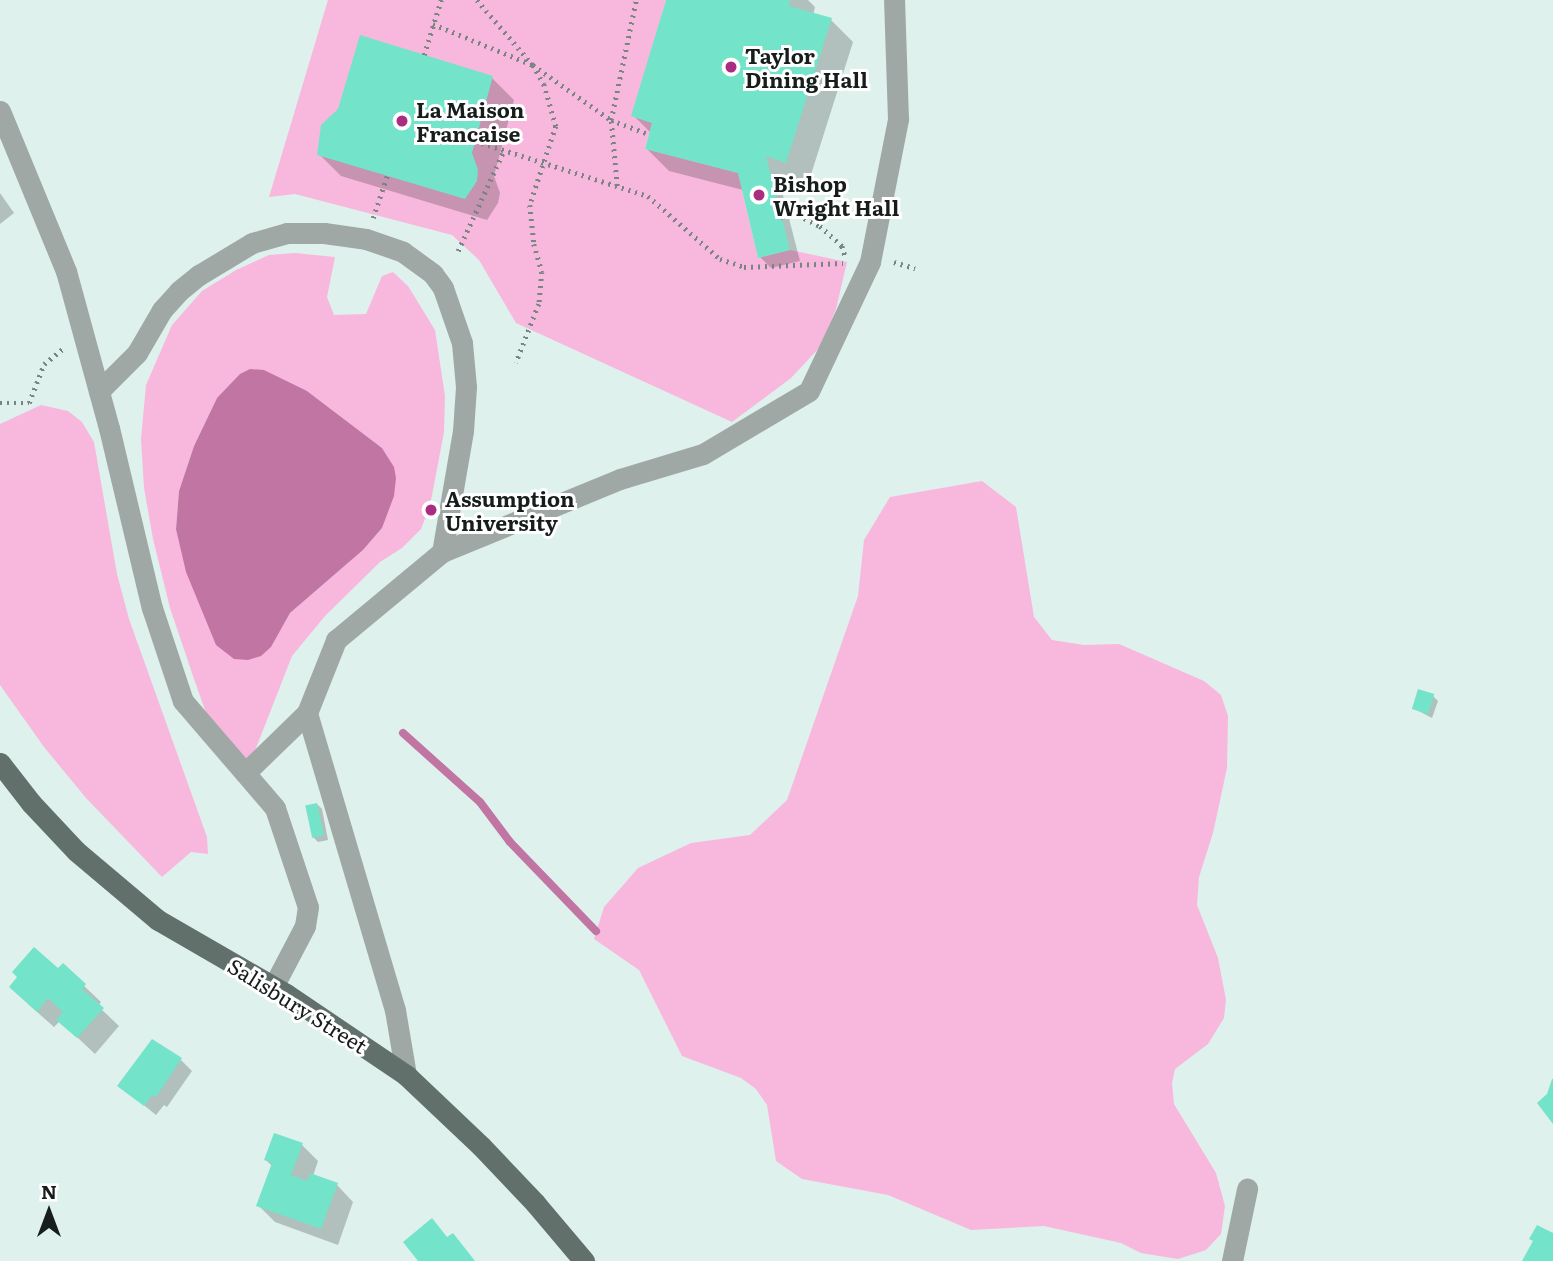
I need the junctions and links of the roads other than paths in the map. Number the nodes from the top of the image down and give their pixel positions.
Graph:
1 (894, 0) edge
2 (0, 111) edge
3 (99, 391) junction
4 (442, 552) junction
5 (307, 713) junction
6 (0, 764) edge
7 (245, 773) junction
8 (273, 987) junction
9 (406, 1075) junction
10 (1247, 1189) dead end
11 (584, 1261) edge
12 (1232, 1261) edge

1 - 4 street
2 - 3 street
3 - 4 street
3 - 7 street
4 - 5 street
5 - 7 street
5 - 9 street
6 - 8 main road, Salisbury Street
7 - 8 street
8 - 9 main road, Salisbury Street
9 - 11 main road, Salisbury Street
10 - 12 street

